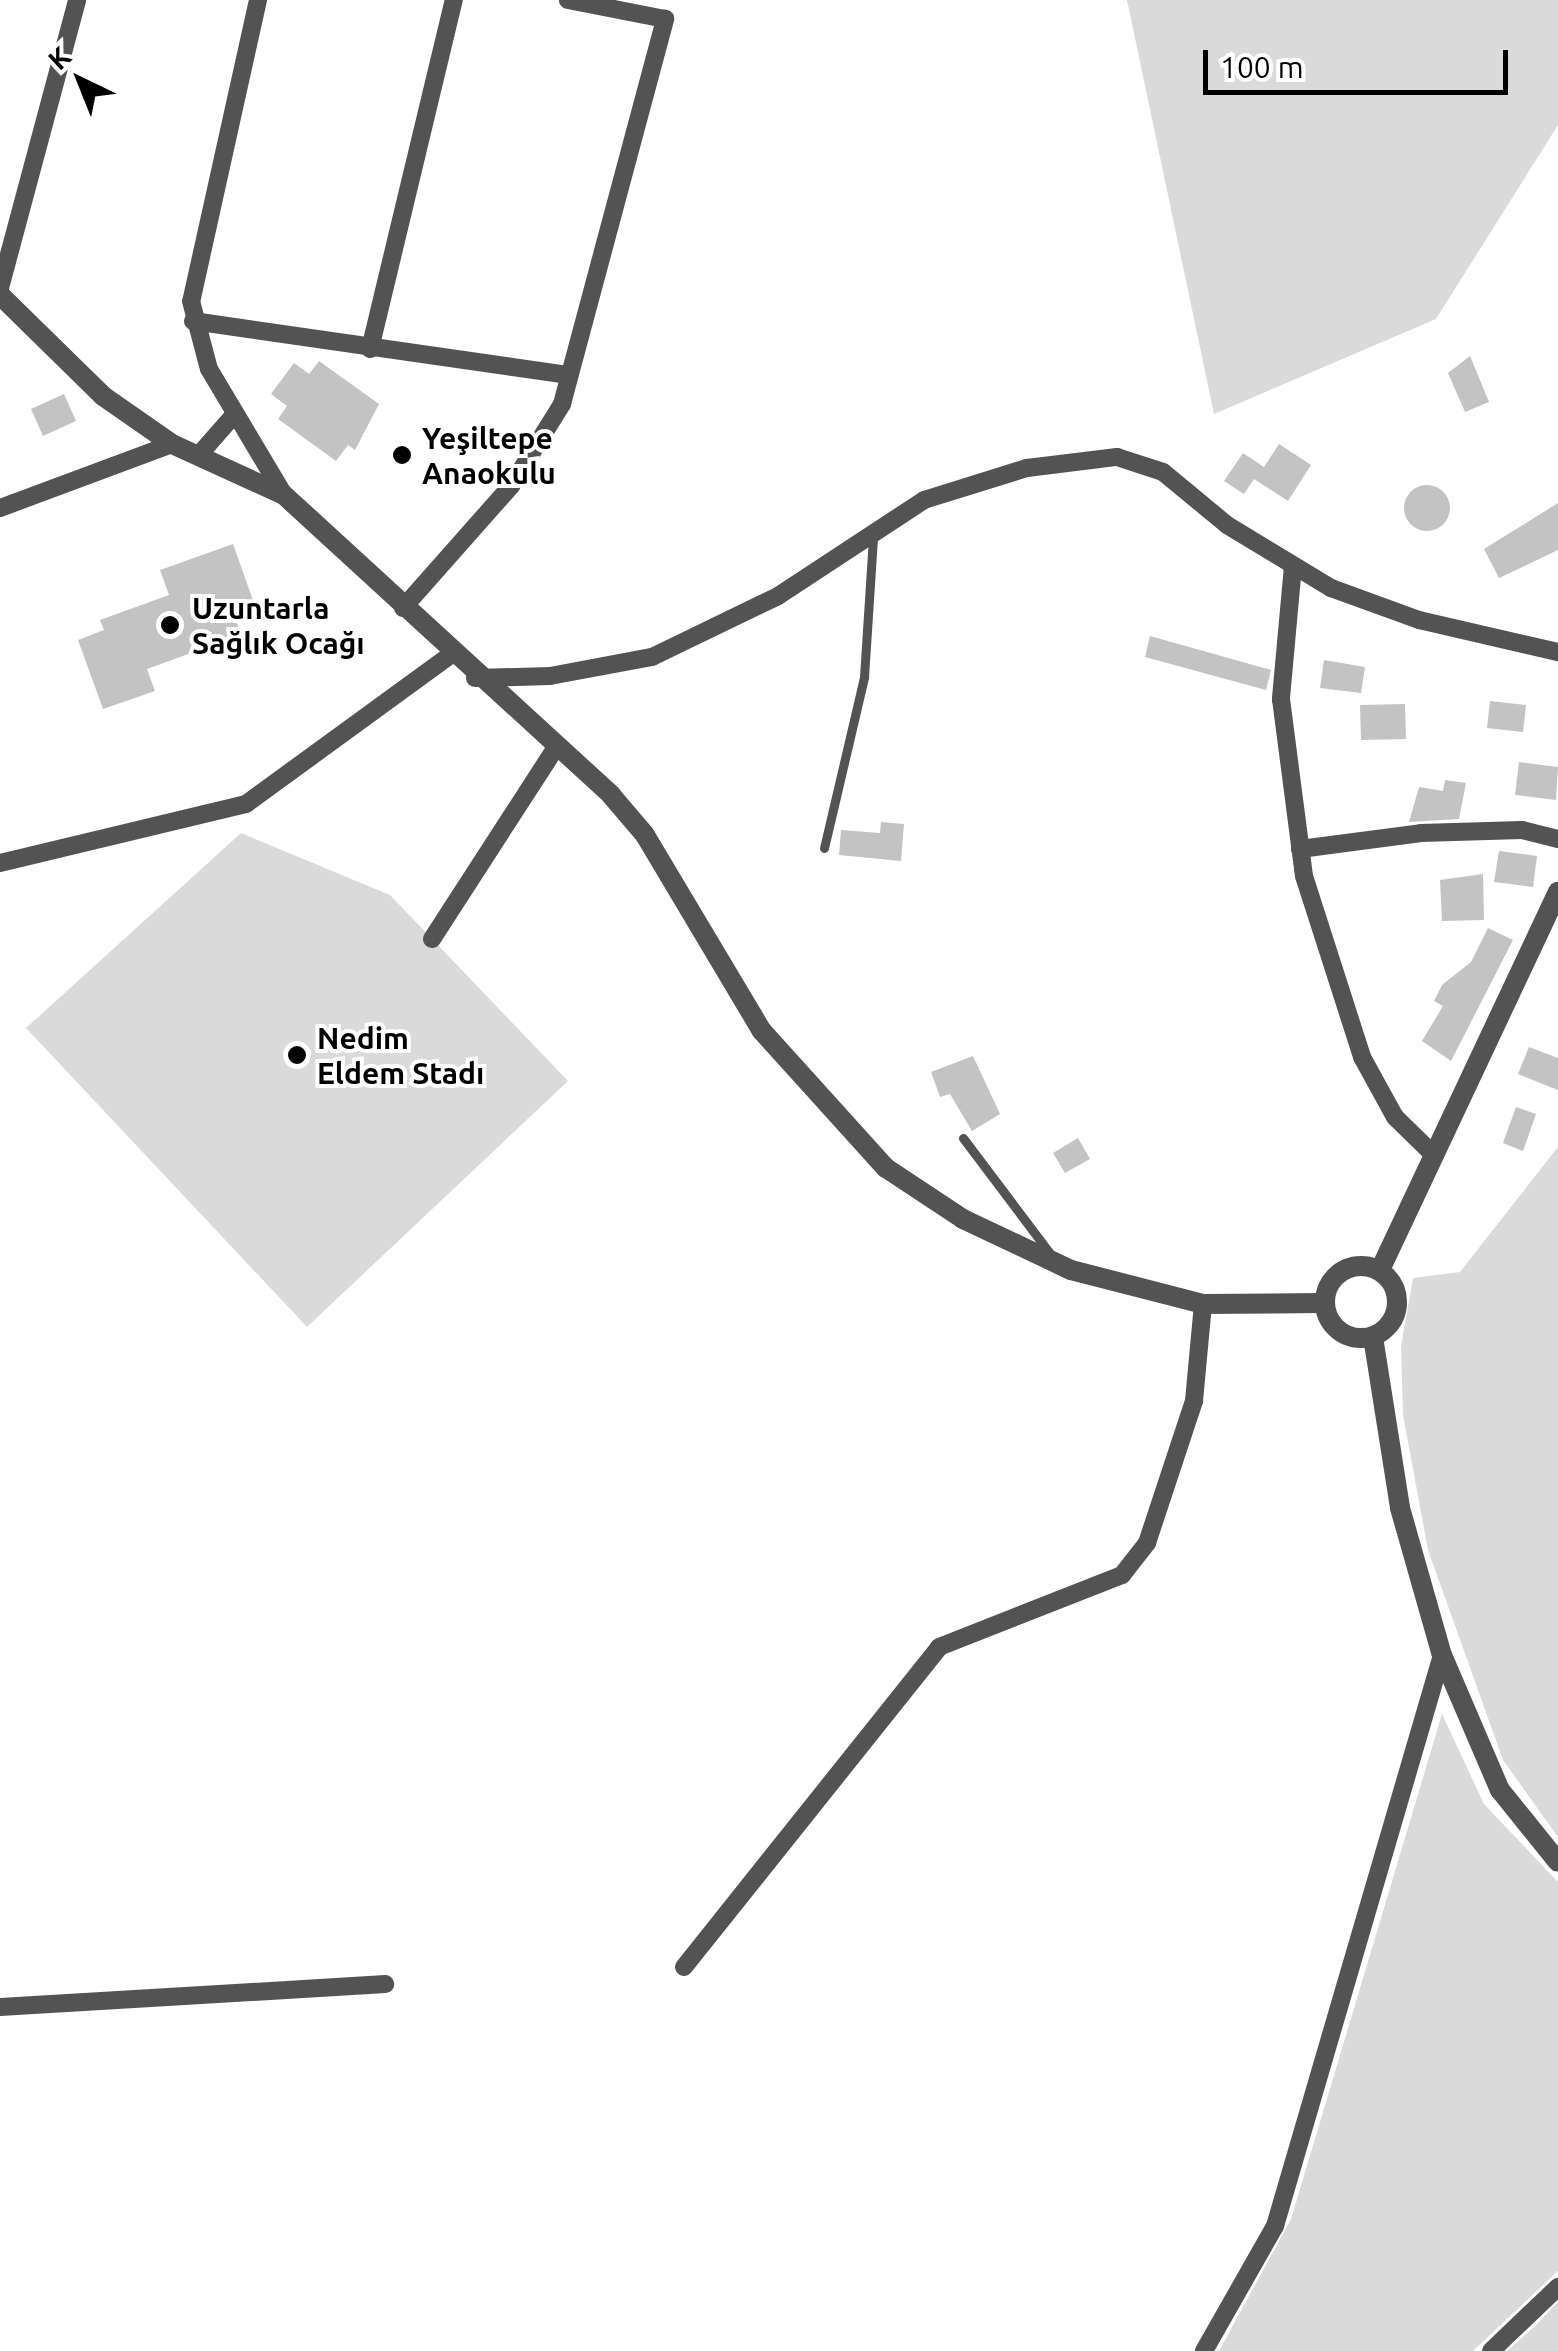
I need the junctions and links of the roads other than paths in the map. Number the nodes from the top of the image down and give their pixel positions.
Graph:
1 (77, 0) edge
2 (258, 0) edge
3 (454, 0) edge
4 (568, 0) edge
5 (672, 0) edge
6 (665, 19) junction
7 (0, 291) edge
8 (193, 321) junction
9 (370, 350) junction
10 (569, 375) junction
11 (234, 415) junction
12 (172, 444) junction
13 (198, 456) junction
14 (284, 496) junction
15 (0, 508) edge
16 (872, 533) junction
17 (1293, 566) junction
18 (404, 608) junction
19 (1558, 652) edge
20 (450, 654) junction
21 (475, 678) junction
22 (556, 747) junction
23 (1558, 839) edge
24 (824, 848) dead end
25 (1300, 849) junction
26 (0, 863) edge
27 (1558, 892) edge
28 (432, 939) dead end
29 (963, 1138) dead end
30 (1434, 1155) junction
31 (1058, 1265) junction
32 (1380, 1270) junction
33 (1325, 1303) junction
34 (1202, 1304) junction
35 (1374, 1337) junction
36 (1442, 1655) junction
37 (1558, 1862) edge
38 (684, 1967) dead end
39 (385, 1984) dead end
40 (0, 2007) edge
41 (1558, 2287) edge
42 (1204, 2351) edge
43 (1491, 2351) edge

1 - 7 street
2 - 8 street
3 - 9 street
4 - 6 street
5 - 6 street
6 - 10 street
7 - 12 street
8 - 9 street
8 - 11 street
9 - 10 street
10 - 18 street
11 - 13 street
11 - 14 street
12 - 13 street
12 - 15 street
13 - 14 street
14 - 18 street
16 - 17 street
16 - 21 street
16 - 24 lane
17 - 19 street
17 - 25 street
18 - 20 street
20 - 21 street
20 - 26 street
21 - 22 street
22 - 28 street
22 - 31 street
23 - 25 street
25 - 30 street
27 - 30 street
29 - 31 lane
30 - 32 street
31 - 34 street
32 - 33 street
32 - 35 street
33 - 34 street
33 - 35 street
34 - 38 street
35 - 36 street
36 - 37 street
36 - 42 street
39 - 40 street
41 - 43 street

